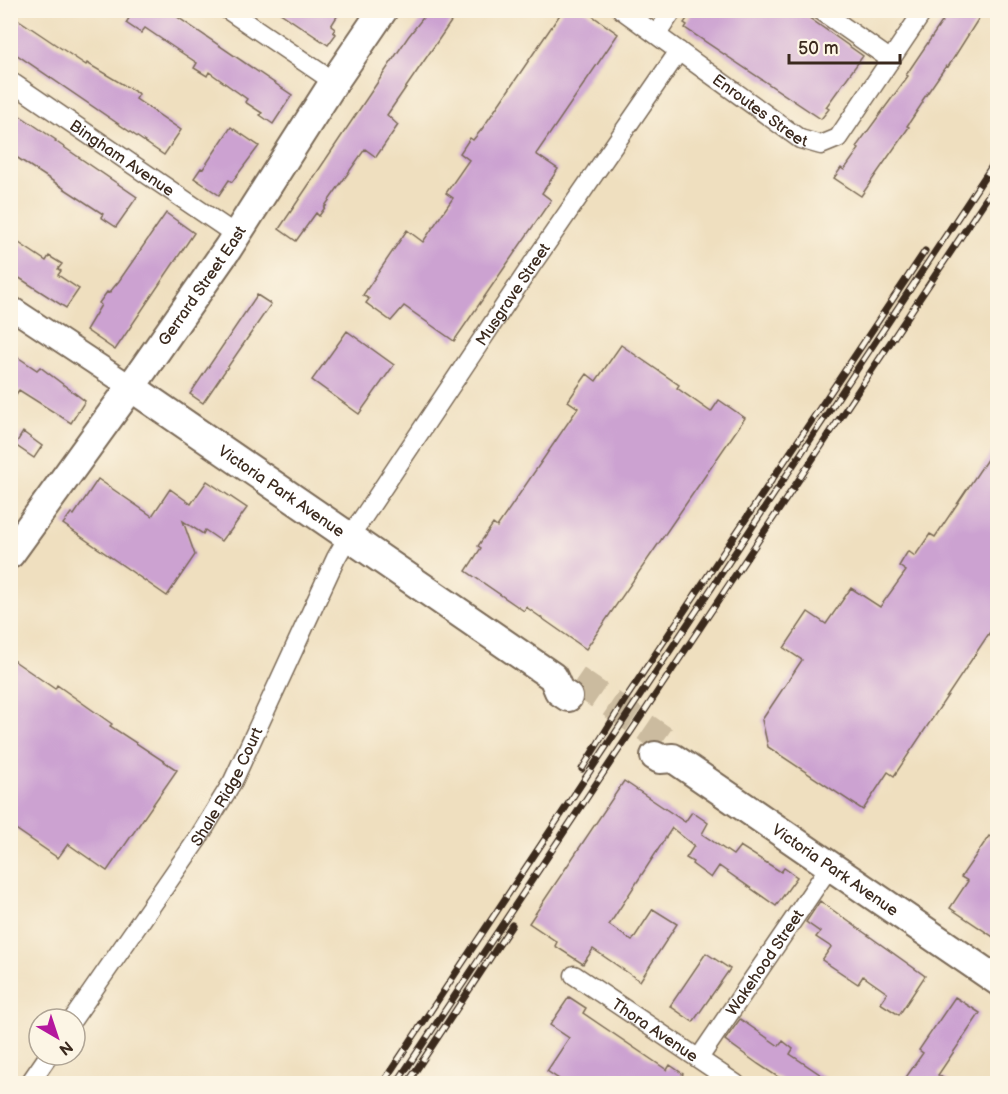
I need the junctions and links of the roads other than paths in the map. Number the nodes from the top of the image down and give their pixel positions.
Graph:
1 (228, 10) edge
2 (383, 10) edge
3 (622, 10) edge
4 (673, 10) edge
5 (820, 10) edge
6 (924, 10) edge
7 (657, 34) junction
8 (679, 51) junction
9 (891, 60) junction
10 (10, 81) edge
11 (334, 82) junction
12 (236, 235) junction
13 (10, 307) edge
14 (131, 387) junction
15 (348, 537) junction
16 (10, 554) edge
17 (566, 685) tunnel mouth
18 (664, 751) tunnel mouth
19 (830, 866) junction
20 (574, 975) dead end
21 (998, 981) edge
22 (81, 1007) edge
23 (699, 1058) junction
24 (40, 1067) edge
25 (29, 1083) edge
26 (736, 1083) edge

1 - 11 street
2 - 11 main road, Gerrard Street East
3 - 7 street, Enroutes Street
4 - 7 street
5 - 9 street
6 - 9 street, Enroutes Street
7 - 8 street, Enroutes Street
8 - 9 street, Enroutes Street
8 - 15 street, Musgrave Street
10 - 12 street, Bingham Avenue
11 - 12 main road, Gerrard Street East
12 - 14 main road, Gerrard Street East
13 - 14 street, Victoria Park Avenue
14 - 15 main road, Victoria Park Avenue
14 - 16 main road, Gerrard Street East
15 - 17 main road, Victoria Park Avenue
15 - 22 street, Shale Ridge Court
18 - 19 main road, Victoria Park Avenue
19 - 21 main road, Victoria Park Avenue
19 - 23 street, Wakehood Street
20 - 23 street, Thora Avenue
23 - 26 street, Thora Avenue
24 - 25 street

